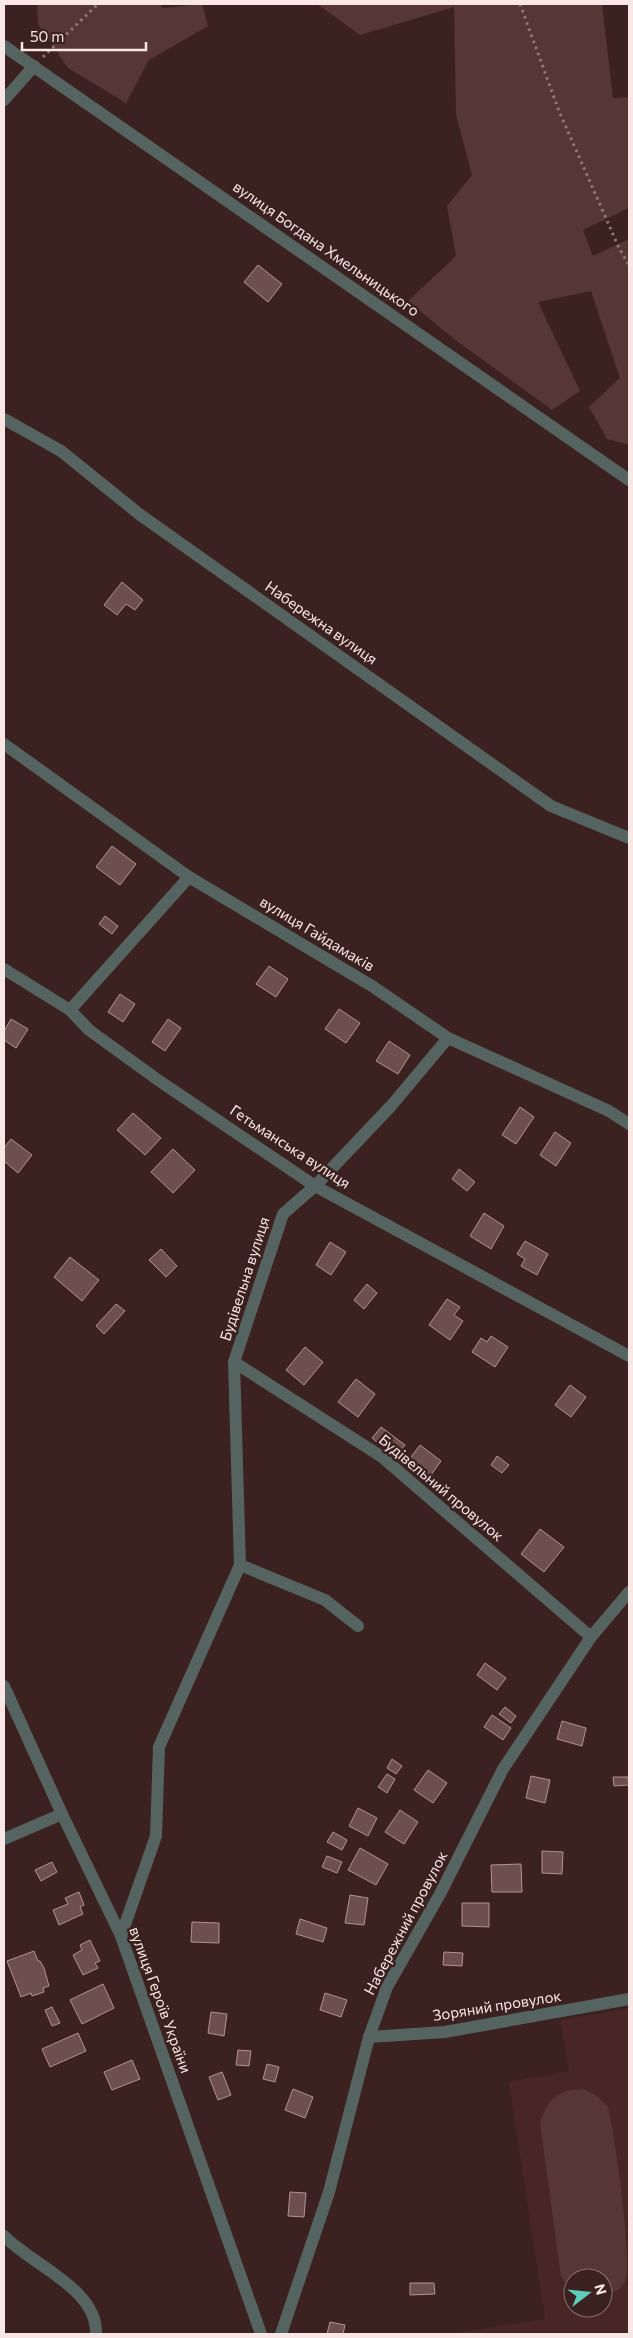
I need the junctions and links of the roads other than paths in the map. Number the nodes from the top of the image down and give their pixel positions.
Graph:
1 (4, 46) edge
2 (34, 66) junction
3 (4, 100) edge
4 (4, 419) edge
5 (629, 480) edge
6 (4, 744) edge
7 (629, 838) edge
8 (189, 876) junction
9 (4, 969) edge
10 (70, 1010) junction
11 (448, 1038) junction
12 (629, 1124) edge
13 (315, 1186) junction
14 (629, 1356) edge
15 (234, 1362) junction
16 (240, 1565) junction
17 (629, 1592) edge
18 (358, 1626) dead end
19 (591, 1637) junction
20 (4, 1686) edge
21 (62, 1814) junction
22 (4, 1839) edge
23 (121, 1936) junction
24 (629, 1999) edge
25 (369, 2037) junction
26 (4, 2236) edge
27 (96, 2334) edge
28 (261, 2334) edge
29 (281, 2334) edge

1 - 2 street, вулиця Богдана Хмельницького
2 - 3 street
2 - 5 street, вулиця Богдана Хмельницького
4 - 7 street, Набережна вулиця
6 - 8 street, вулиця Гайдамаків
8 - 10 street
8 - 11 street, вулиця Гайдамаків
9 - 10 street, Гетьманська вулиця
10 - 13 street, Гетьманська вулиця
11 - 12 street, вулиця Гайдамаків
11 - 13 street, Будівельна вулиця
13 - 14 street, Гетьманська вулиця
13 - 15 street, Будівельна вулиця
15 - 16 street, Будівельна вулиця
15 - 19 street, Будівельний провулок
16 - 18 street
16 - 23 street, Будівельна вулиця
17 - 19 street, Набережний провулок
19 - 25 street, Набережний провулок
20 - 21 street, вулиця Героїв України
21 - 22 street
21 - 23 street, вулиця Героїв України
23 - 28 street, вулиця Героїв України
24 - 25 street, Зоряний провулок
25 - 29 street, Набережний провулок
26 - 27 street

